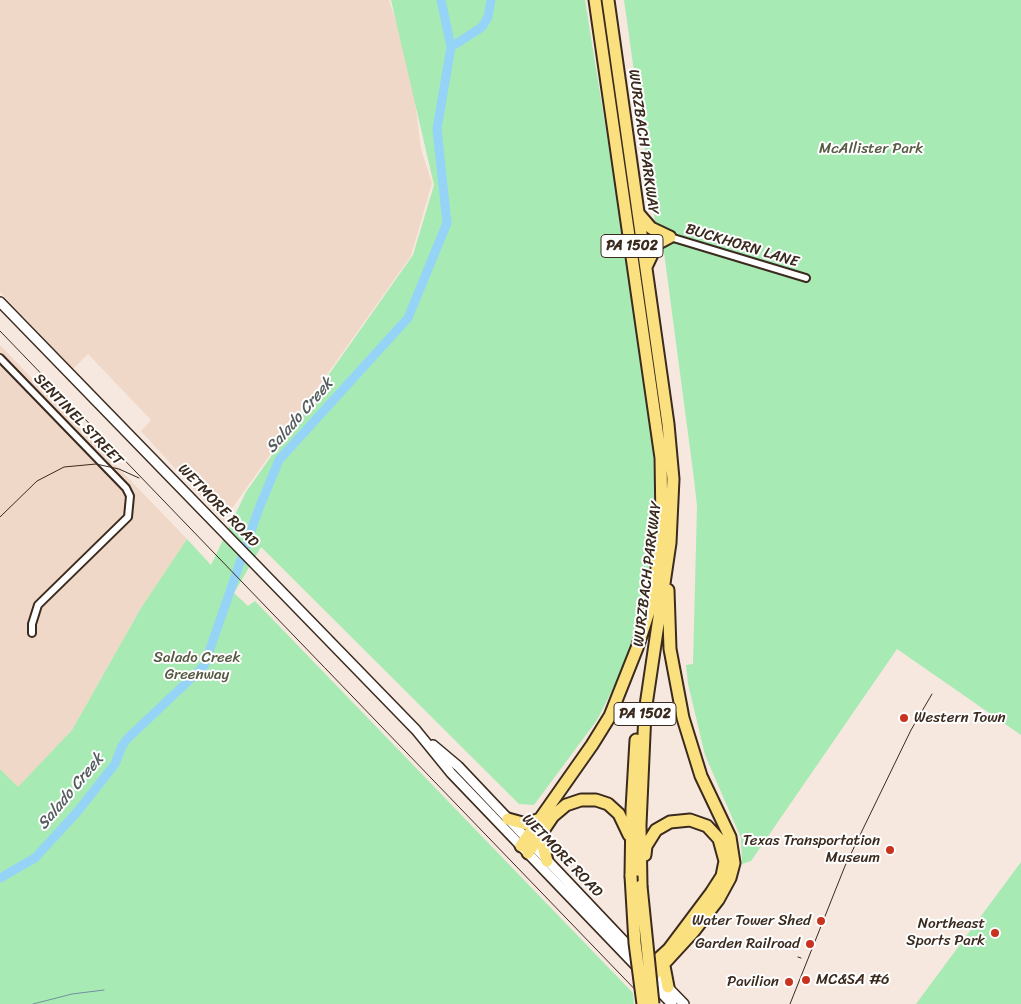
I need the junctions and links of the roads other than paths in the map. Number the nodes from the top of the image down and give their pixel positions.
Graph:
1 (595, 0) edge
2 (608, 0) edge
3 (637, 211) junction
4 (670, 237) junction
5 (645, 268) junction
6 (806, 278) dead end
7 (0, 302) edge
8 (0, 358) edge
9 (670, 543) junction
10 (654, 596) junction
11 (32, 632) dead end
12 (416, 730) junction
13 (542, 818) junction
14 (508, 819) junction
15 (542, 832) junction
16 (631, 841) junction
17 (527, 846) junction
18 (547, 861) junction
19 (641, 886) junction
20 (666, 952) junction
21 (635, 953) junction
22 (664, 966) junction
23 (649, 974) junction
24 (668, 987) junction
25 (643, 1004) edge
26 (653, 1004) edge
27 (672, 1004) edge
28 (684, 1004) edge

1 - 10 highway, WURZBACH PARKWAY / PA 1502
2 - 3 highway, WURZBACH PARKWAY / PA 1502
3 - 4 highway
3 - 5 highway, WURZBACH PARKWAY / PA 1502
4 - 5 highway
4 - 6 street, BUCKHORN LANE
5 - 9 highway, WURZBACH PARKWAY / PA 1502
7 - 12 main road, WETMORE ROAD
8 - 11 street, SENTINEL STREET
9 - 19 highway, WURZBACH PARKWAY / PA 1502
9 - 22 highway
10 - 13 highway
10 - 16 highway, WURZBACH PARKWAY / PA 1502
12 - 14 main road, WETMORE ROAD
12 - 17 main road, WETMORE ROAD
13 - 14 highway
13 - 17 highway
14 - 17 main road, WETMORE ROAD
15 - 16 highway
15 - 17 highway
15 - 18 highway
16 - 25 highway, WURZBACH PARKWAY / PA 1502, bridge
17 - 18 main road, WETMORE ROAD
17 - 23 main road, WETMORE ROAD
18 - 21 main road, WETMORE ROAD
19 - 20 highway
19 - 26 highway, WURZBACH PARKWAY / PA 1502, bridge
20 - 21 highway
20 - 23 highway
21 - 23 main road, WETMORE ROAD
22 - 23 highway
22 - 24 highway
23 - 24 main road, WETMORE ROAD
23 - 27 main road, WETMORE ROAD
24 - 28 main road, WETMORE ROAD

